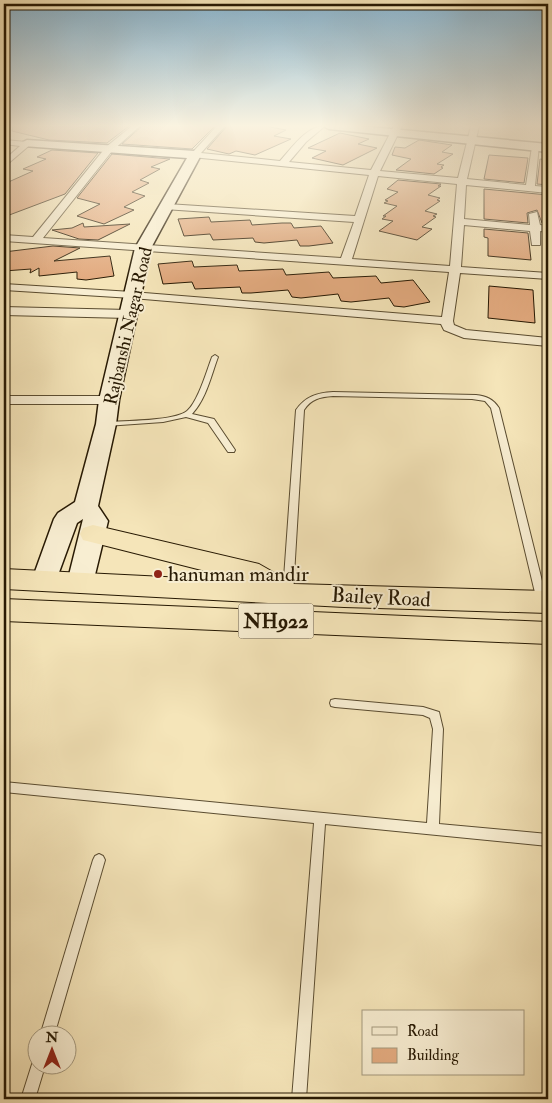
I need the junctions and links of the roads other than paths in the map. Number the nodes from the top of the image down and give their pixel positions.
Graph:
1 (86, 177) edge
2 (183, 177) edge
3 (373, 177) edge
4 (423, 177) edge
5 (463, 177) edge
6 (532, 177) edge
7 (462, 181) junction
8 (530, 188) junction
9 (548, 190) edge
10 (167, 207) junction
11 (534, 214) dead end
12 (359, 219) junction
13 (459, 222) junction
14 (534, 228) junction
15 (548, 229) edge
16 (4, 238) edge
17 (36, 240) junction
18 (536, 243) dead end
19 (143, 248) junction
20 (346, 262) junction
21 (455, 269) junction
22 (548, 276) edge
23 (4, 286) edge
24 (132, 295) junction
25 (4, 310) edge
26 (128, 314) junction
27 (447, 321) junction
28 (548, 342) edge
29 (215, 356) dead end
30 (4, 400) edge
31 (109, 400) junction
32 (187, 415) junction
33 (106, 424) junction
34 (231, 450) dead end
35 (86, 506) junction
36 (93, 534) junction
37 (4, 579) edge
38 (45, 580) junction
39 (80, 583) junction
40 (288, 592) junction
41 (545, 602) edge
42 (4, 610) edge
43 (548, 633) edge
44 (335, 703) dead end
45 (4, 787) edge
46 (320, 818) junction
47 (433, 829) junction
48 (548, 840) edge
49 (99, 860) dead end
50 (50, 1026) edge
51 (35, 1076) edge
52 (28, 1099) edge
53 (299, 1099) edge

1 - 17 street
2 - 10 street, Rajbanshi Nagar Road
3 - 12 street
4 - 7 street
5 - 7 street
6 - 8 street
7 - 8 street
7 - 13 street
8 - 9 street
10 - 12 street
10 - 19 street, Rajbanshi Nagar Road
11 - 14 street
12 - 20 street
13 - 14 street
13 - 21 street
14 - 15 street
14 - 18 street
16 - 17 street
17 - 19 street
19 - 20 street
19 - 24 street, Rajbanshi Nagar Road
20 - 21 street
21 - 22 street
21 - 27 street
23 - 24 street
24 - 26 street, Rajbanshi Nagar Road
24 - 27 street
25 - 26 street
26 - 31 street, Rajbanshi Nagar Road
27 - 28 street
29 - 32 lane
30 - 31 street
31 - 33 street, Rajbanshi Nagar Road
32 - 33 lane
32 - 34 lane
33 - 35 street, Rajbanshi Nagar Road
35 - 36 street
35 - 38 street
36 - 39 street
36 - 40 highway
37 - 38 highway, Bailey Road / NH922
38 - 39 highway, Bailey Road / NH922
39 - 40 highway, Bailey Road / NH922
40 - 41 highway, Bailey Road / NH922
40 - 41 lane
42 - 43 highway, Bailey Road / NH922
44 - 47 lane
45 - 46 lane
46 - 47 lane
46 - 53 lane
47 - 48 lane
49 - 50 lane
51 - 52 lane

